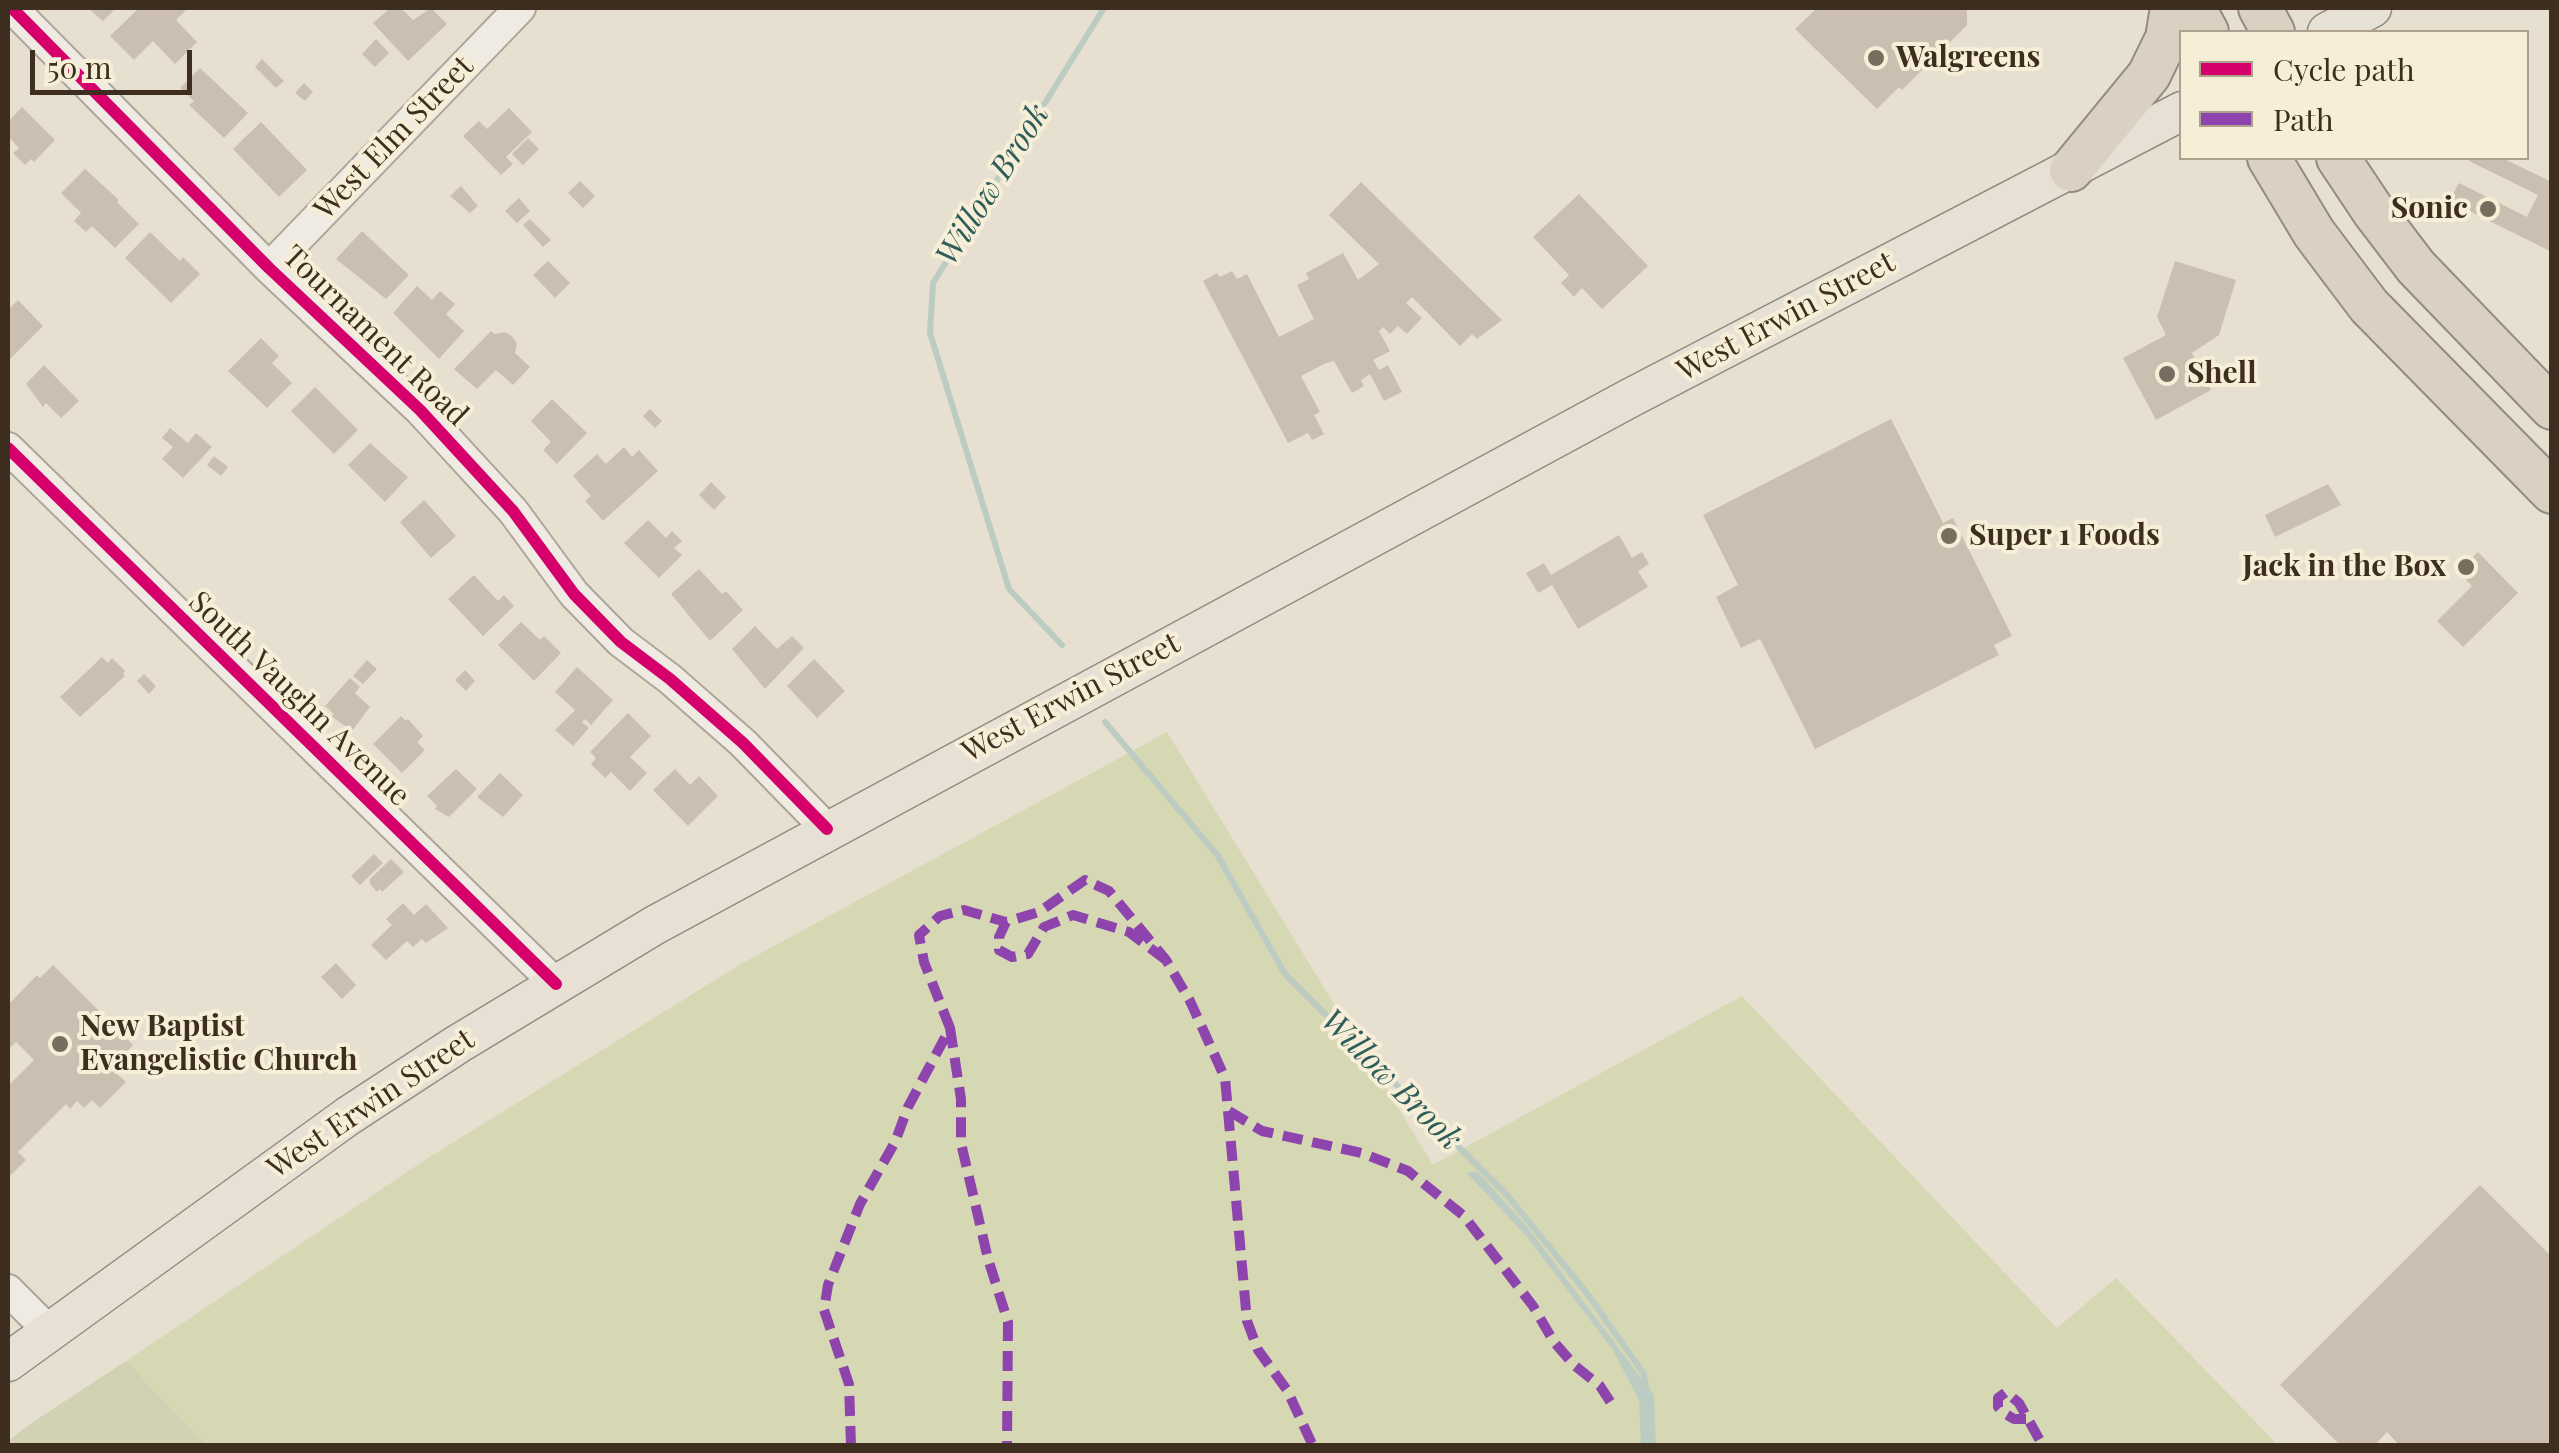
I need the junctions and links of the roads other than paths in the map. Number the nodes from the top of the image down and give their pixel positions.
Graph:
1 (12, 8) edge
2 (2172, 8) edge
3 (2260, 8) edge
4 (2372, 8) edge
5 (514, 9) edge
6 (2272, 30) edge
7 (2331, 30) edge
8 (2179, 114) edge
9 (2270, 160) edge
10 (2339, 160) edge
11 (2071, 170) junction
12 (268, 268) junction
13 (2552, 408) edge
14 (8, 448) edge
15 (2552, 492) edge
16 (827, 829) junction
17 (556, 984) junction
18 (8, 1290) edge
19 (49, 1331) junction
20 (8, 1362) edge

1 - 12 street, Tournament Road
2 - 11 highway
3 - 6 highway
4 - 7 main road
5 - 12 street, West Elm Street
8 - 11 main road, West Erwin Street
9 - 15 highway
10 - 13 highway
11 - 16 main road, West Erwin Street
12 - 16 street, Tournament Road
14 - 17 street, South Vaughn Avenue
16 - 17 main road, West Erwin Street
17 - 19 main road, West Erwin Street
18 - 19 street
19 - 20 main road, West Erwin Street

